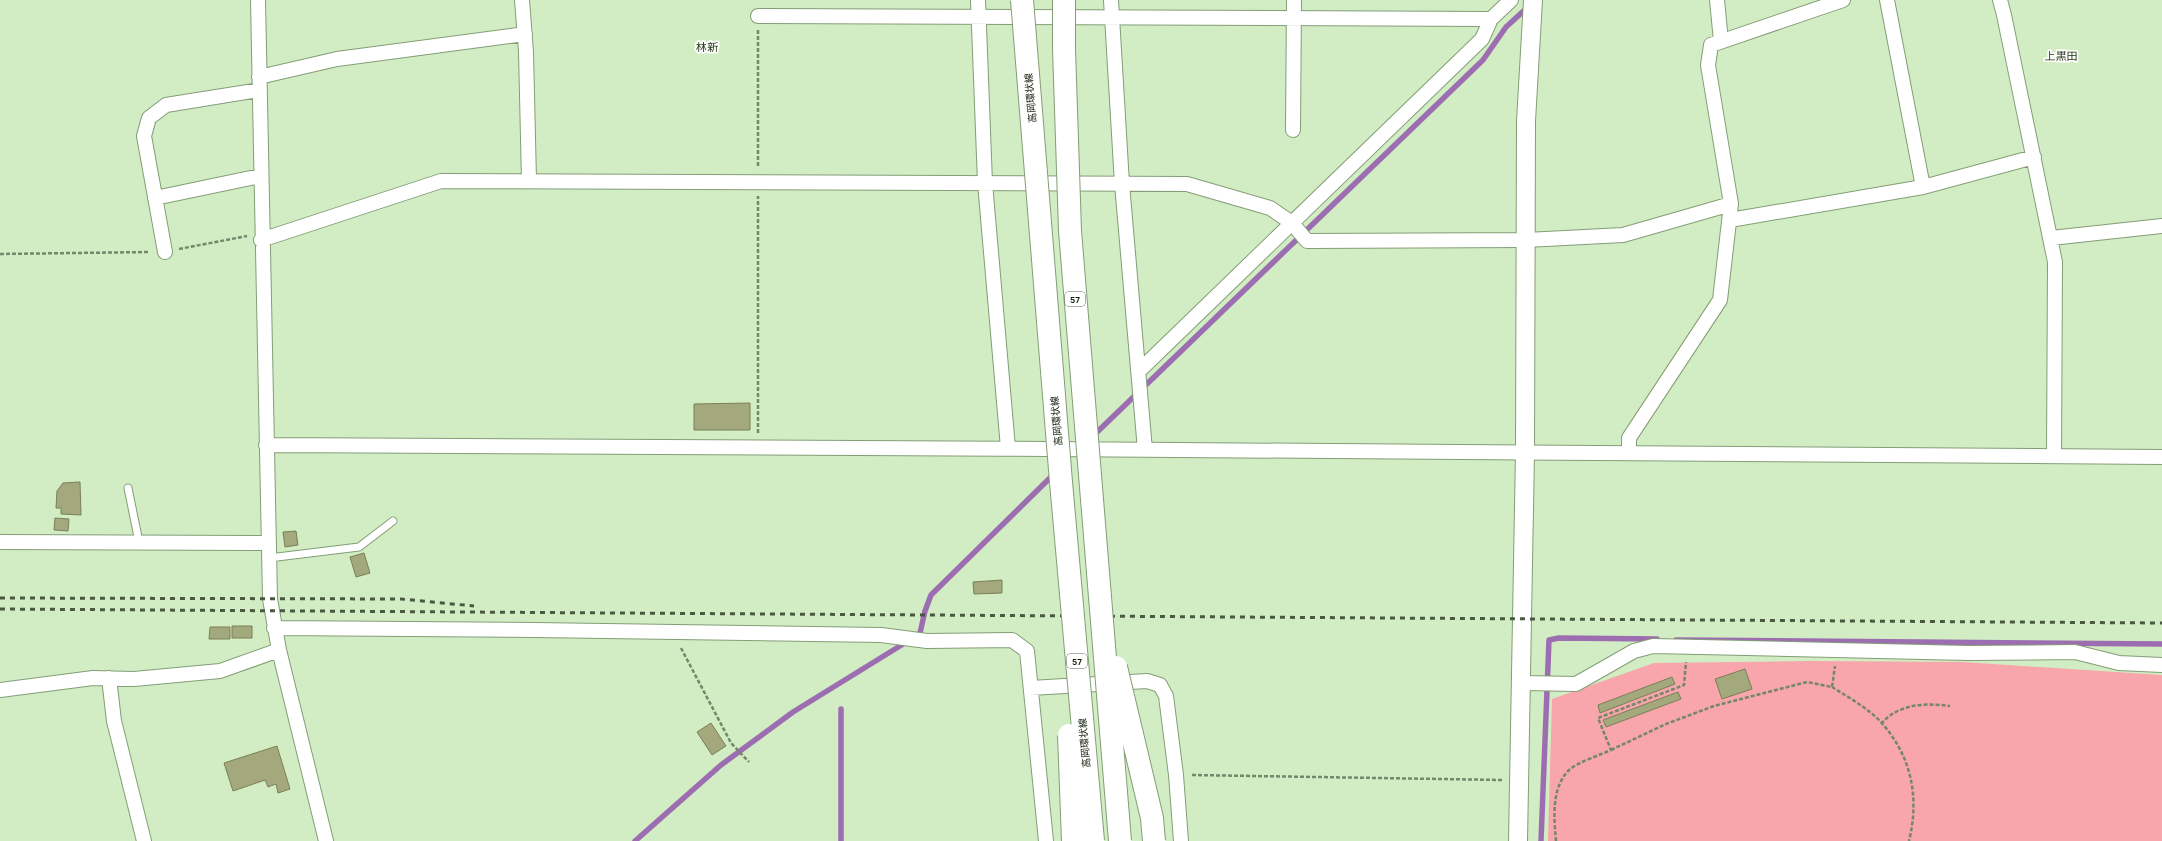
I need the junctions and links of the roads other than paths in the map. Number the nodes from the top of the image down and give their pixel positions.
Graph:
1 (258, 0) edge
2 (522, 0) edge
3 (978, 0) edge
4 (1022, 0) edge
5 (1064, 0) edge
6 (1111, 0) edge
7 (1294, 0) edge
8 (1511, 0) edge
9 (1533, 0) edge
10 (1716, 0) edge
11 (1843, 0) edge
12 (1887, 0) edge
13 (2000, 0) edge
14 (758, 16) road end
15 (978, 18) junction
16 (1111, 18) junction
17 (1293, 19) junction
18 (1491, 19) junction
19 (525, 34) junction
20 (1721, 41) junction
21 (259, 83) junction
22 (1293, 130) dead end
23 (2034, 157) junction
24 (260, 176) junction
25 (529, 182) junction
26 (985, 183) junction
27 (1122, 184) junction
28 (1922, 187) junction
29 (155, 198) junction
30 (1731, 204) junction
31 (1730, 220) junction
32 (1294, 225) junction
33 (2162, 226) edge
34 (261, 237) junction
35 (2050, 238) junction
36 (1526, 240) junction
37 (165, 252) road end
38 (1139, 371) junction
39 (266, 445) junction
40 (1008, 448) junction
41 (1145, 450) junction
42 (1629, 451) junction
43 (1525, 452) junction
44 (2054, 456) junction
45 (2162, 457) edge
46 (1061, 482) junction
47 (128, 488) dead end
48 (393, 521) dead end
49 (0, 542) edge
50 (139, 542) junction
51 (268, 543) junction
52 (269, 558) junction
53 (1100, 597) junction
54 (274, 628) junction
55 (278, 650) junction
56 (2162, 665) edge
57 (108, 678) junction
58 (1522, 683) junction
59 (1031, 688) junction
60 (0, 690) edge
61 (144, 841) edge
62 (326, 841) edge
63 (1046, 841) edge
64 (1073, 841) edge
65 (1093, 841) edge
66 (1120, 841) edge
67 (1154, 841) edge
68 (1182, 841) edge
69 (1518, 841) edge

1 - 21 street
2 - 19 street
3 - 15 street
4 - 46 main road, 高岡環状線 / 57, bridge
5 - 53 main road, 57, bridge
6 - 16 street
7 - 17 street
8 - 18 street
9 - 36 street
10 - 20 street
11 - 20 street
12 - 28 street
13 - 23 street
14 - 15 street
15 - 16 street
15 - 26 street
16 - 17 street
16 - 27 street
17 - 18 street
17 - 22 street
18 - 32 street
19 - 21 street
19 - 25 street
20 - 30 street
21 - 24 street
21 - 29 street
23 - 28 street
23 - 35 street
24 - 29 street
24 - 34 street
25 - 26 street
25 - 34 street
26 - 27 street
26 - 40 street
27 - 32 street
27 - 38 street
28 - 31 street
29 - 37 street
30 - 31 street
30 - 36 street
31 - 42 street
32 - 36 street
32 - 38 street
33 - 35 street
34 - 39 street
35 - 44 street
36 - 43 street
38 - 41 street
39 - 40 street
39 - 51 street
40 - 41 street
41 - 43 street
42 - 43 street
42 - 44 street
43 - 58 street
44 - 45 street
46 - 64 main road, 57, bridge
46 - 65 main road, 高岡環状線 / 57, bridge
47 - 50 lane
48 - 52 lane
49 - 50 street
50 - 51 street
51 - 52 street
52 - 54 street
53 - 66 main road, 57, bridge
53 - 67 main road, 57, bridge
54 - 55 street
54 - 59 street
55 - 57 street
55 - 62 street
56 - 58 street
57 - 60 street
57 - 61 street
58 - 69 street
59 - 63 street
59 - 68 street

